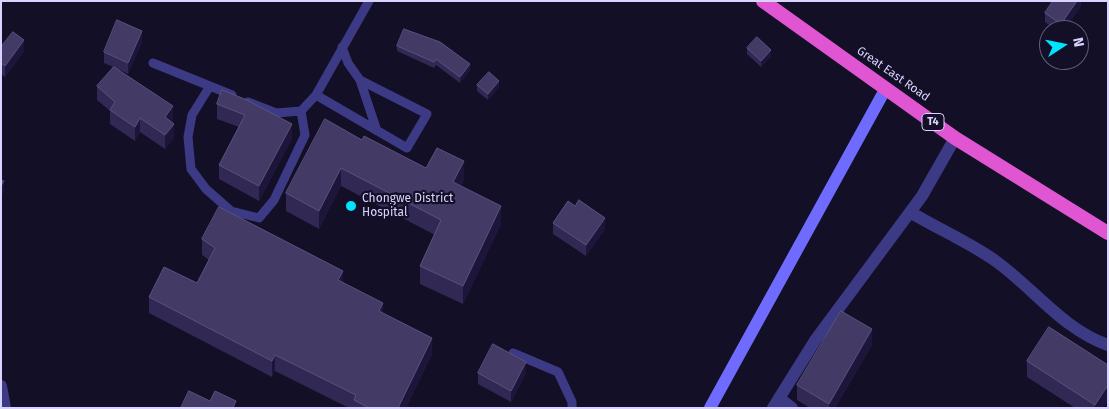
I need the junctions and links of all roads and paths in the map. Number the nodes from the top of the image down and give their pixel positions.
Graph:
1 (369, 1) edge
2 (763, 1) edge
3 (342, 47) junction
4 (153, 63) dead end
5 (360, 80) junction
6 (210, 86) junction
7 (886, 88) junction
8 (316, 96) junction
9 (301, 111) junction
10 (377, 131) junction
11 (955, 138) junction
12 (910, 212) junction
13 (1108, 233) edge
14 (1108, 345) edge
15 (513, 353) edge
16 (1, 386) edge
17 (776, 403) edge
18 (5, 408) edge
19 (572, 408) edge
20 (710, 408) edge
21 (792, 408) edge

1 - 3 lane
2 - 7 highway, Great East Road / T4
3 - 5 lane
3 - 8 lane
4 - 6 lane
5 - 10 lane
5 - 10 lane
6 - 9 lane
6 - 9 lane
7 - 11 highway, Great East Road / T4
7 - 20 main road
8 - 9 lane
8 - 10 lane
11 - 12 street
11 - 13 highway, Great East Road / T4
12 - 14 street
12 - 17 street
15 - 19 lane
16 - 18 street
17 - 21 street

